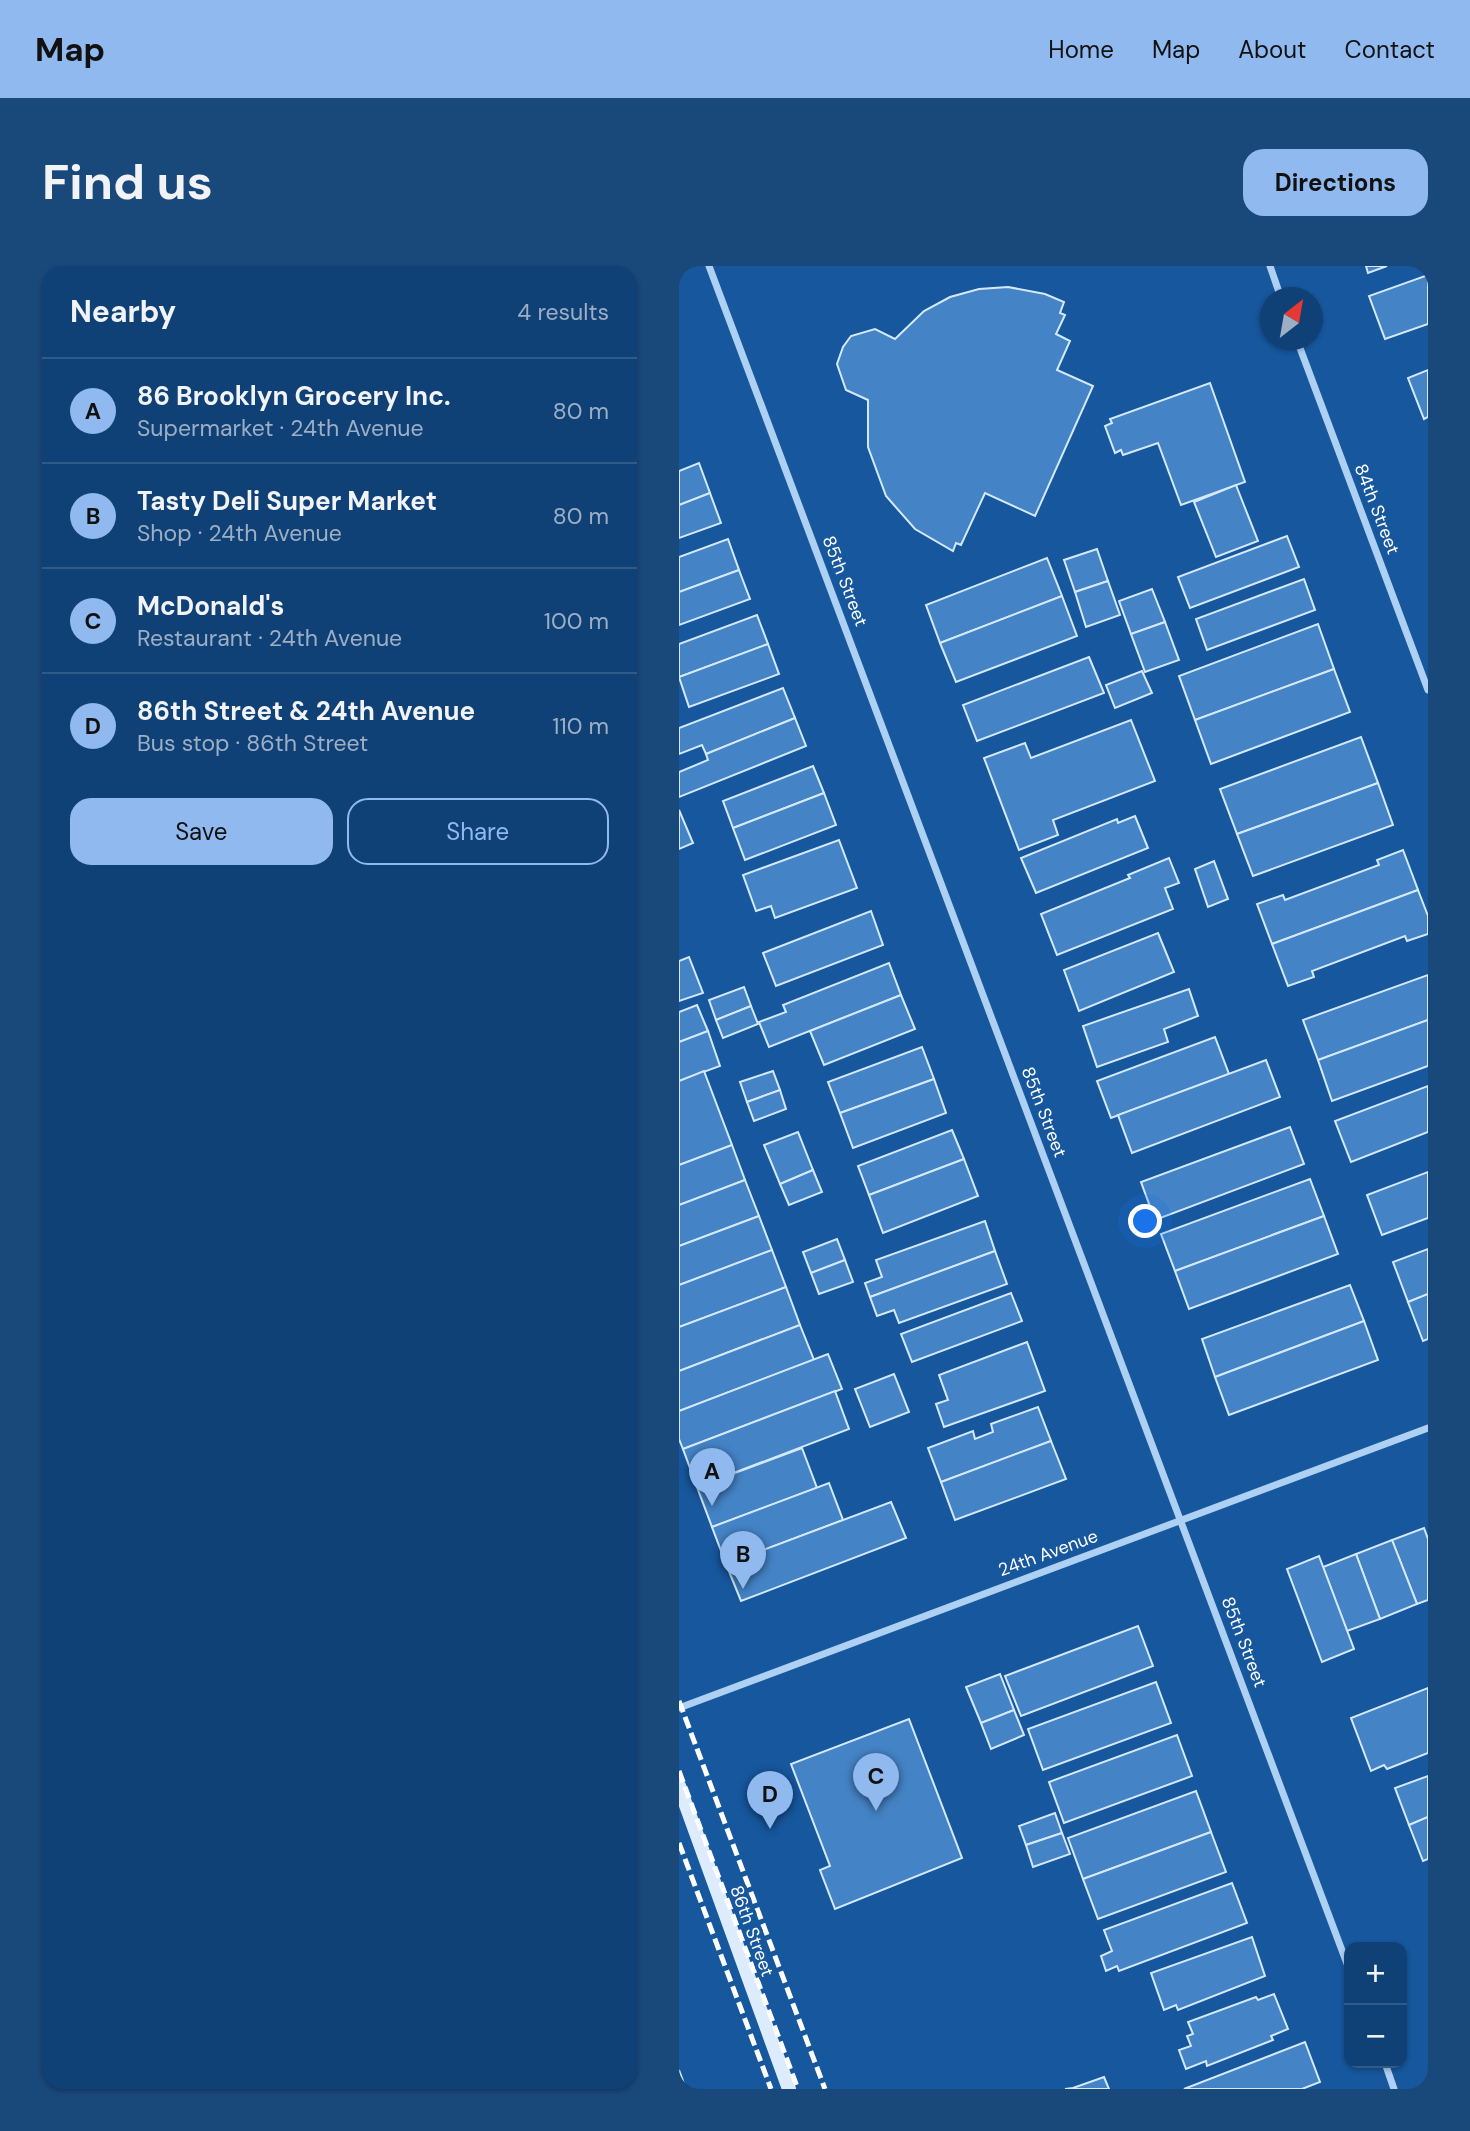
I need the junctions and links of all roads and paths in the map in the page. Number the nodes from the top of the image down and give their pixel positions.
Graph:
1 (709, 266) edge
2 (1270, 266) edge
3 (1277, 287) edge
4 (1301, 350) edge
5 (1428, 690) edge
6 (1428, 1428) edge
7 (1181, 1520) junction
8 (679, 1708) edge
9 (679, 1786) edge
10 (1344, 1956) edge
11 (1387, 2068) edge
12 (789, 2089) edge
13 (1394, 2089) edge

1 - 7 street, 85th Street
2 - 3 street
4 - 5 street, 84th Street
6 - 7 street, 24th Avenue
7 - 8 street, 24th Avenue
7 - 10 street, 85th Street
9 - 12 main road, 86th Street
11 - 13 street

